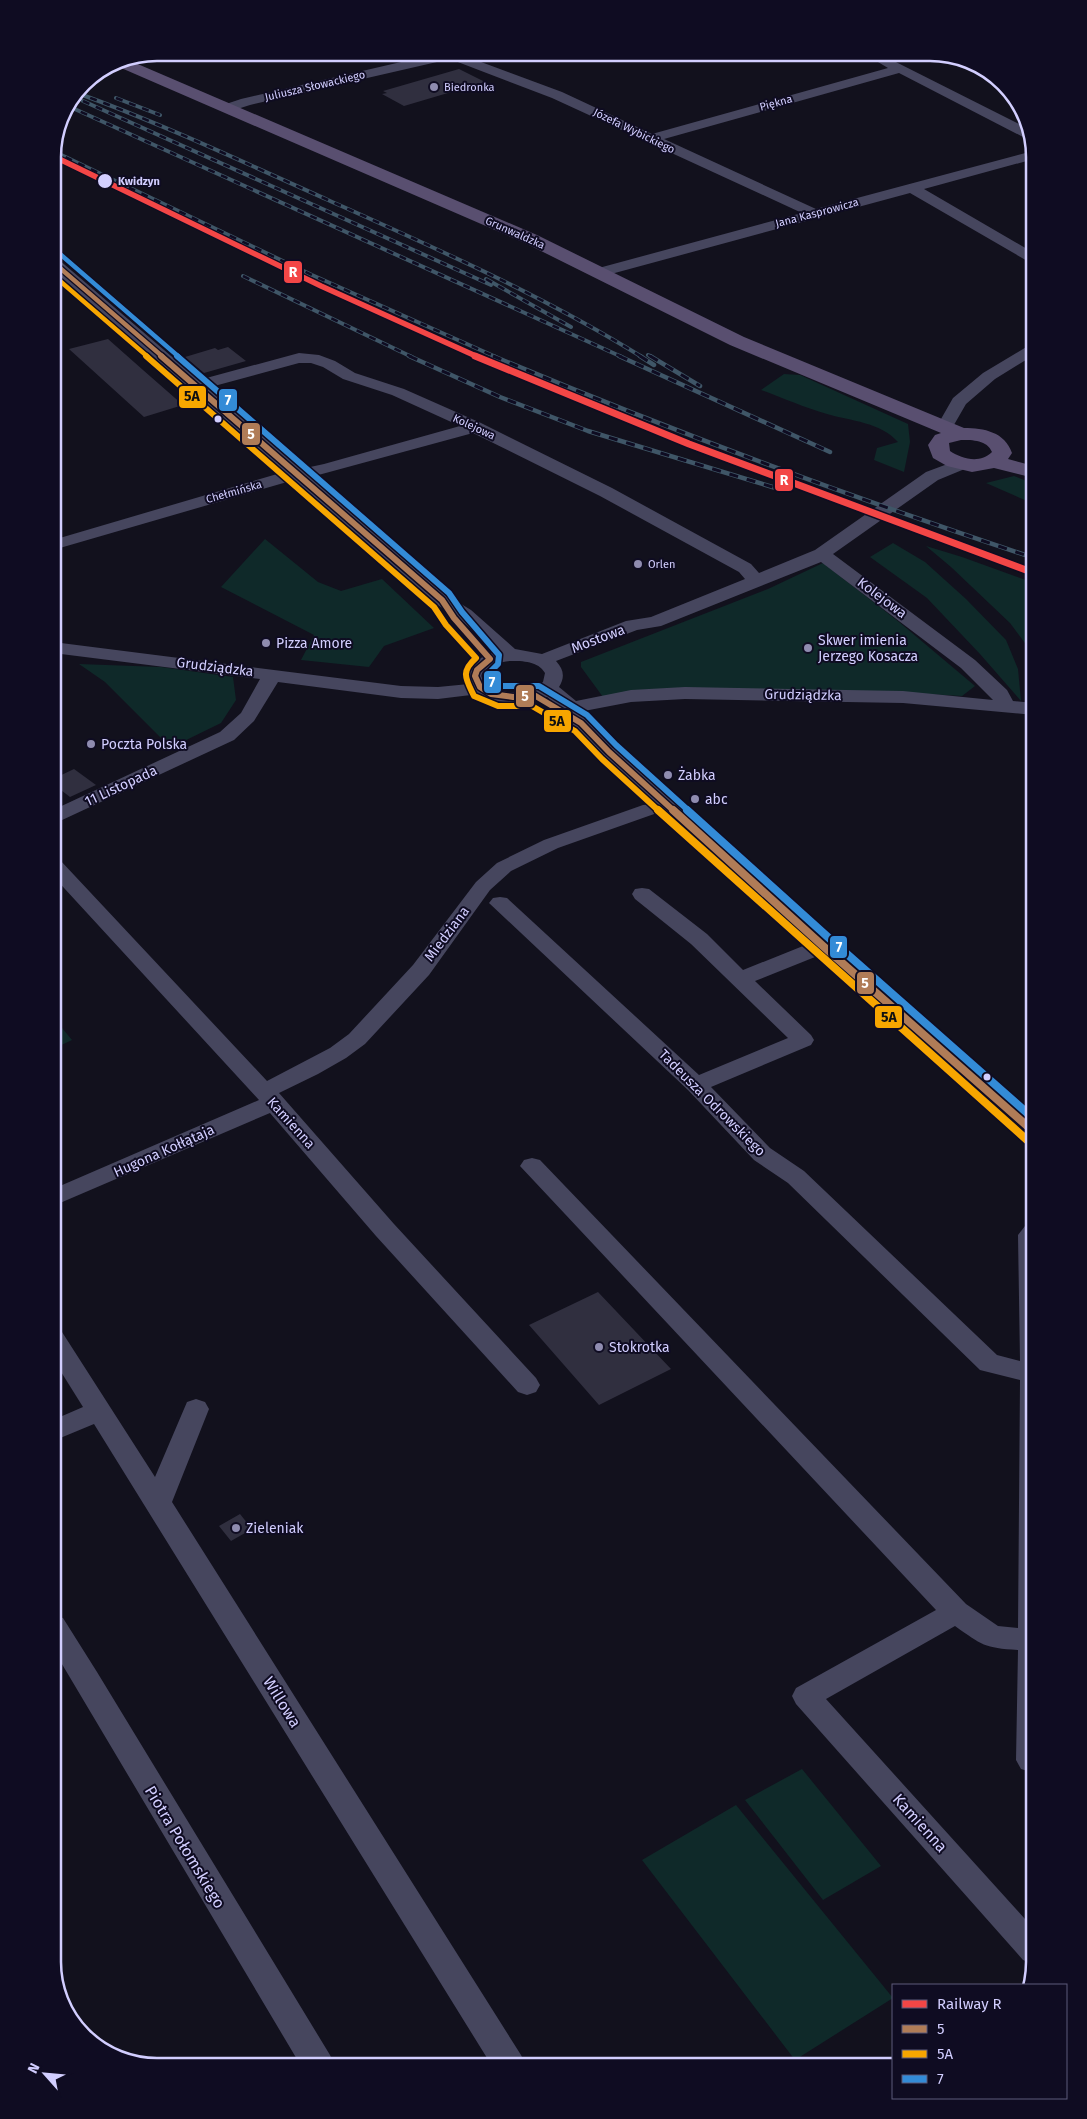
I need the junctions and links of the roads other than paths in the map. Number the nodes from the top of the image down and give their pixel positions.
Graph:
1 (419, 61) edge
2 (473, 61) edge
3 (884, 61) edge
4 (129, 66) edge
5 (900, 69) junction
6 (228, 108) junction
7 (1022, 131) edge
8 (652, 138) junction
9 (1026, 157) edge
10 (910, 187) junction
11 (815, 214) junction
12 (1026, 254) edge
13 (61, 269) edge
14 (600, 272) junction
15 (1026, 354) edge
16 (196, 386) junction
17 (475, 427) junction
18 (951, 445) junction
19 (997, 458) junction
20 (1026, 467) edge
21 (297, 475) junction
22 (61, 543) edge
23 (821, 554) junction
24 (736, 564) junction
25 (788, 567) junction
26 (757, 582) junction
27 (442, 600) junction
28 (61, 648) edge
29 (510, 654) junction
30 (490, 660) junction
31 (547, 664) junction
32 (272, 674) junction
33 (478, 682) junction
34 (541, 691) junction
35 (1006, 706) junction
36 (1026, 708) edge
37 (577, 716) junction
38 (650, 809) dead end
39 (61, 813) edge
40 (61, 873) edge
41 (642, 894) dead end
42 (500, 904) dead end
43 (823, 946) junction
44 (740, 979) junction
45 (696, 1085) junction
46 (269, 1097) junction
47 (1026, 1123) edge
48 (532, 1166) dead end
49 (61, 1194) edge
50 (61, 1352) edge
51 (1026, 1371) edge
52 (527, 1385) dead end
53 (196, 1409) dead end
54 (98, 1411) junction
55 (61, 1427) edge
56 (158, 1503) junction
57 (956, 1612) junction
58 (61, 1640) edge
59 (1026, 1640) edge
60 (1026, 1941) edge
61 (314, 2058) edge
62 (505, 2058) edge

1 - 6 street, Juliusza Słowackiego
2 - 8 street, Józefa Wybickiego
3 - 5 street
4 - 6 main road, Grunwaldzka
5 - 7 street
5 - 8 street, Piękna
6 - 14 main road, Grunwaldzka
8 - 11 street, Józefa Wybickiego
9 - 10 street, Jana Kasprowicza
10 - 11 street, Jana Kasprowicza
10 - 12 street
11 - 14 street, Jana Kasprowicza
13 - 16 street
14 - 18 main road, Grunwaldzka
15 - 18 street
16 - 17 street, Kolejowa
16 - 21 street
17 - 21 street, Chełmińska
17 - 24 street, Kolejowa
18 - 19 main road
18 - 19 main road
18 - 23 street, Mostowa
19 - 20 main road
21 - 22 street, Chełmińska
21 - 27 street
23 - 25 street, Mostowa
23 - 26 street, Mostowa
23 - 35 street, Kolejowa
24 - 25 street, Kolejowa
24 - 26 street, Kolejowa
25 - 26 street, Mostowa
26 - 31 street, Mostowa
27 - 29 street
27 - 30 street
28 - 32 street, Grudziądzka
29 - 30 street
29 - 31 street
30 - 33 street
31 - 34 street
32 - 33 street, Grudziądzka
32 - 39 street, 11 Listopada
33 - 34 street
34 - 37 street
35 - 36 street, Grudziądzka
35 - 37 street, Grudziądzka
37 - 43 street
38 - 46 street, Miedziana
40 - 46 street, Kamienna
41 - 44 street
42 - 45 street, Tadeusza Odrowskiego
43 - 44 street
43 - 47 street
44 - 45 street
45 - 51 street, Tadeusza Odrowskiego
46 - 49 street, Hugona Kołłątaja
46 - 52 street, Kamienna
48 - 57 street
50 - 54 street, Willowa
53 - 56 street
54 - 55 street
54 - 56 street, Willowa
56 - 62 street, Willowa
57 - 59 street
57 - 60 street, Kamienna
58 - 61 street, Piotra Połomskiego

